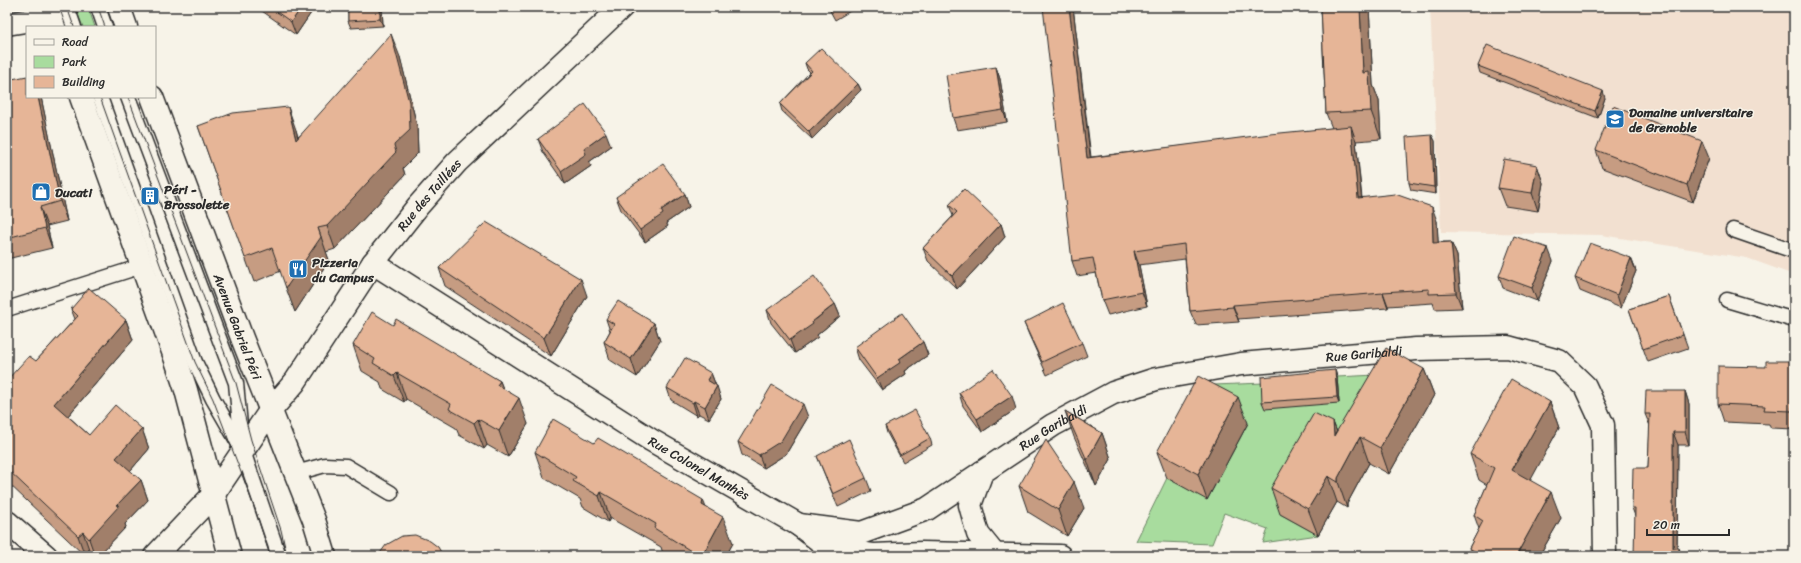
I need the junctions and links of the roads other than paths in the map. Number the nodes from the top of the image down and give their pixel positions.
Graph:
1 (98, 7) edge
2 (119, 7) edge
3 (622, 7) edge
4 (54, 14) edge
5 (7, 24) edge
6 (72, 26) edge
7 (105, 26) edge
8 (126, 26) edge
9 (81, 98) edge
10 (100, 98) edge
11 (128, 98) edge
12 (152, 98) edge
13 (1733, 230) dead end
14 (1794, 251) edge
15 (373, 263) junction
16 (142, 266) junction
17 (1727, 300) dead end
18 (7, 309) edge
19 (1794, 320) edge
20 (270, 411) junction
21 (243, 451) junction
22 (982, 472) junction
23 (296, 473) junction
24 (391, 493) dead end
25 (213, 495) junction
26 (7, 522) edge
27 (799, 525) junction
28 (995, 554) junction
29 (46, 556) edge
30 (155, 556) edge
31 (230, 556) edge
32 (279, 556) edge
33 (325, 556) edge
34 (1060, 556) edge
35 (1605, 556) edge

1 - 7 lane
2 - 8 street
3 - 15 street, Rue des Taillées
4 - 5 street
4 - 6 lane
9 - 16 street
10 - 21 lane, Avenue Gabriel Péri
11 - 21 lane, Avenue Gabriel Péri
12 - 20 street, Avenue Gabriel Péri
13 - 14 lane
15 - 20 street, Rue des Taillées
15 - 27 street, Rue Colonel Manhès
16 - 18 lane
16 - 25 street
17 - 19 lane
20 - 21 street, Rue des Taillées
20 - 23 street, Avenue Gabriel Péri
21 - 25 street, Rue des Taillées
21 - 32 lane, Avenue Gabriel Péri
22 - 27 street, Rue Garibaldi
22 - 28 street
22 - 35 street, Rue Garibaldi
23 - 24 lane
23 - 33 street, Avenue Gabriel Péri
25 - 30 street, Rue des Taillées
25 - 31 street
26 - 29 street
27 - 28 street, Rue Colonel Manhès
28 - 34 street, Rue Colonel Manhès

